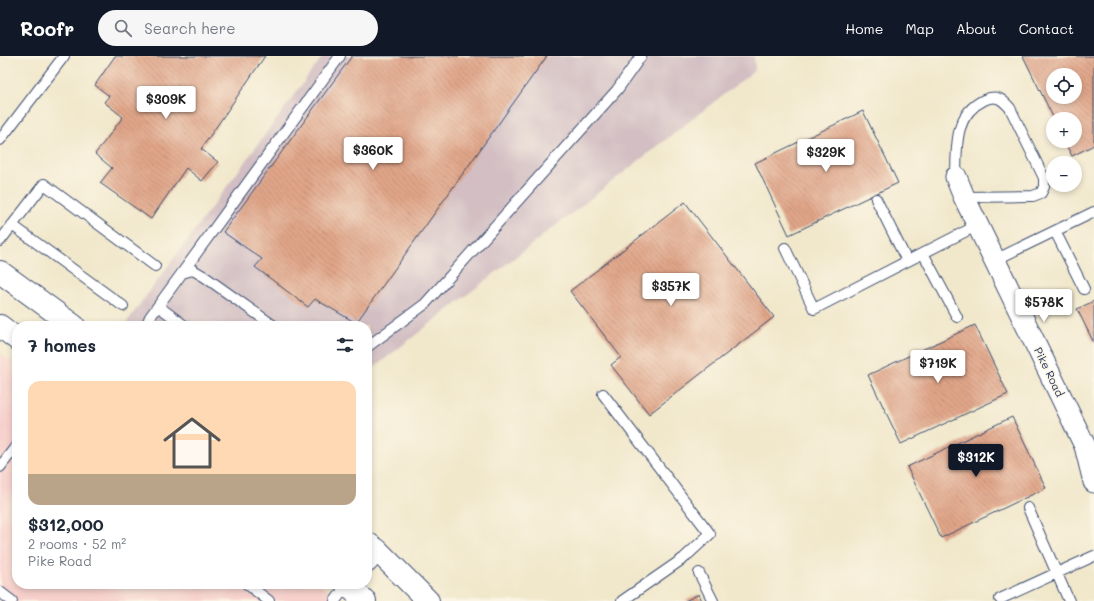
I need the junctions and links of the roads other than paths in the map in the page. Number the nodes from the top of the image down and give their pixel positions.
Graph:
1 (64, 56) edge
2 (340, 56) edge
3 (641, 56) edge
4 (0, 140) edge
5 (956, 178) joint
6 (964, 197) junction
7 (876, 199) dead end
8 (1094, 212) edge
9 (12, 225) junction
10 (978, 225) junction
11 (1055, 231) junction
12 (0, 241) edge
13 (784, 248) dead end
14 (923, 253) junction
15 (995, 260) junction
16 (907, 261) junction
17 (155, 266) dead end
18 (0, 272) edge
19 (182, 273) junction
20 (1084, 289) dead end
21 (123, 306) dead end
22 (158, 306) junction
23 (957, 317) dead end
24 (67, 321) edge
25 (148, 321) edge
26 (178, 321) edge
27 (267, 321) edge
28 (0, 326) edge
29 (12, 335) edge
30 (372, 343) edge
31 (603, 394) dead end
32 (12, 451) edge
33 (0, 467) edge
34 (1094, 482) edge
35 (1028, 508) dead end
36 (372, 554) edge
37 (1094, 556) edge
38 (700, 573) dead end
39 (1058, 573) junction
40 (253, 589) edge
41 (346, 589) edge
42 (0, 592) edge
43 (1000, 599) dead end
44 (12, 601) edge
45 (269, 601) edge
46 (365, 601) edge
47 (428, 601) edge
48 (622, 601) edge
49 (713, 601) edge
50 (1069, 601) edge

1 - 4 lane
2 - 19 lane
3 - 30 lane
5 - 6 street, Pike Road
5 - 6 lane
6 - 10 street, Pike Road
7 - 16 lane
8 - 11 lane
9 - 12 lane
9 - 17 lane
9 - 21 lane
10 - 14 lane
10 - 15 street, Pike Road
11 - 15 lane
11 - 20 lane
13 - 16 lane
14 - 16 lane
14 - 23 lane
15 - 34 street, Pike Road
18 - 24 street
19 - 22 lane
19 - 27 lane
22 - 25 lane
22 - 26 lane
28 - 29 street
31 - 48 lane
32 - 33 lane
35 - 39 lane
36 - 47 street
37 - 39 lane
38 - 49 lane
39 - 43 lane
39 - 50 lane
40 - 45 lane
41 - 46 street
42 - 44 lane

